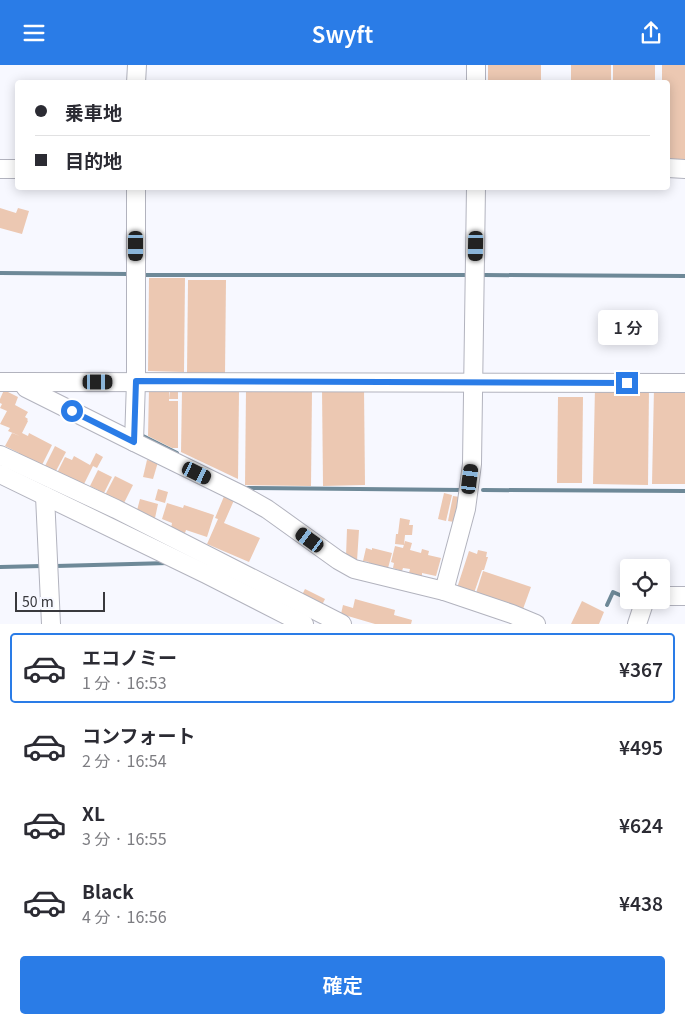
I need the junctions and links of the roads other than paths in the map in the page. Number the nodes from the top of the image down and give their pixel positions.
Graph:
1 (136, 65) edge
2 (476, 65) edge
3 (136, 80) edge
4 (476, 80) edge
5 (0, 169) edge
6 (15, 169) edge
7 (670, 169) edge
8 (685, 169) edge
9 (136, 190) edge
10 (476, 190) edge
11 (0, 381) edge
12 (136, 381) junction
13 (22, 382) junction
14 (474, 382) junction
15 (685, 383) edge
16 (134, 442) junction
17 (0, 455) edge
18 (0, 473) edge
19 (45, 496) junction
20 (444, 591) junction
21 (670, 596) edge
22 (685, 596) edge
23 (642, 609) edge
24 (51, 624) edge
25 (304, 624) edge
26 (342, 624) edge
27 (536, 624) edge
28 (637, 624) edge

1 - 3 street
2 - 4 street
5 - 6 street
7 - 8 street
9 - 12 street
10 - 14 street
11 - 13 street
12 - 13 street
12 - 14 street
12 - 16 street
13 - 16 street
14 - 15 street
14 - 20 street
16 - 20 street
17 - 26 street
18 - 19 street
19 - 24 street
19 - 25 street
20 - 27 street
21 - 22 street
23 - 28 street

